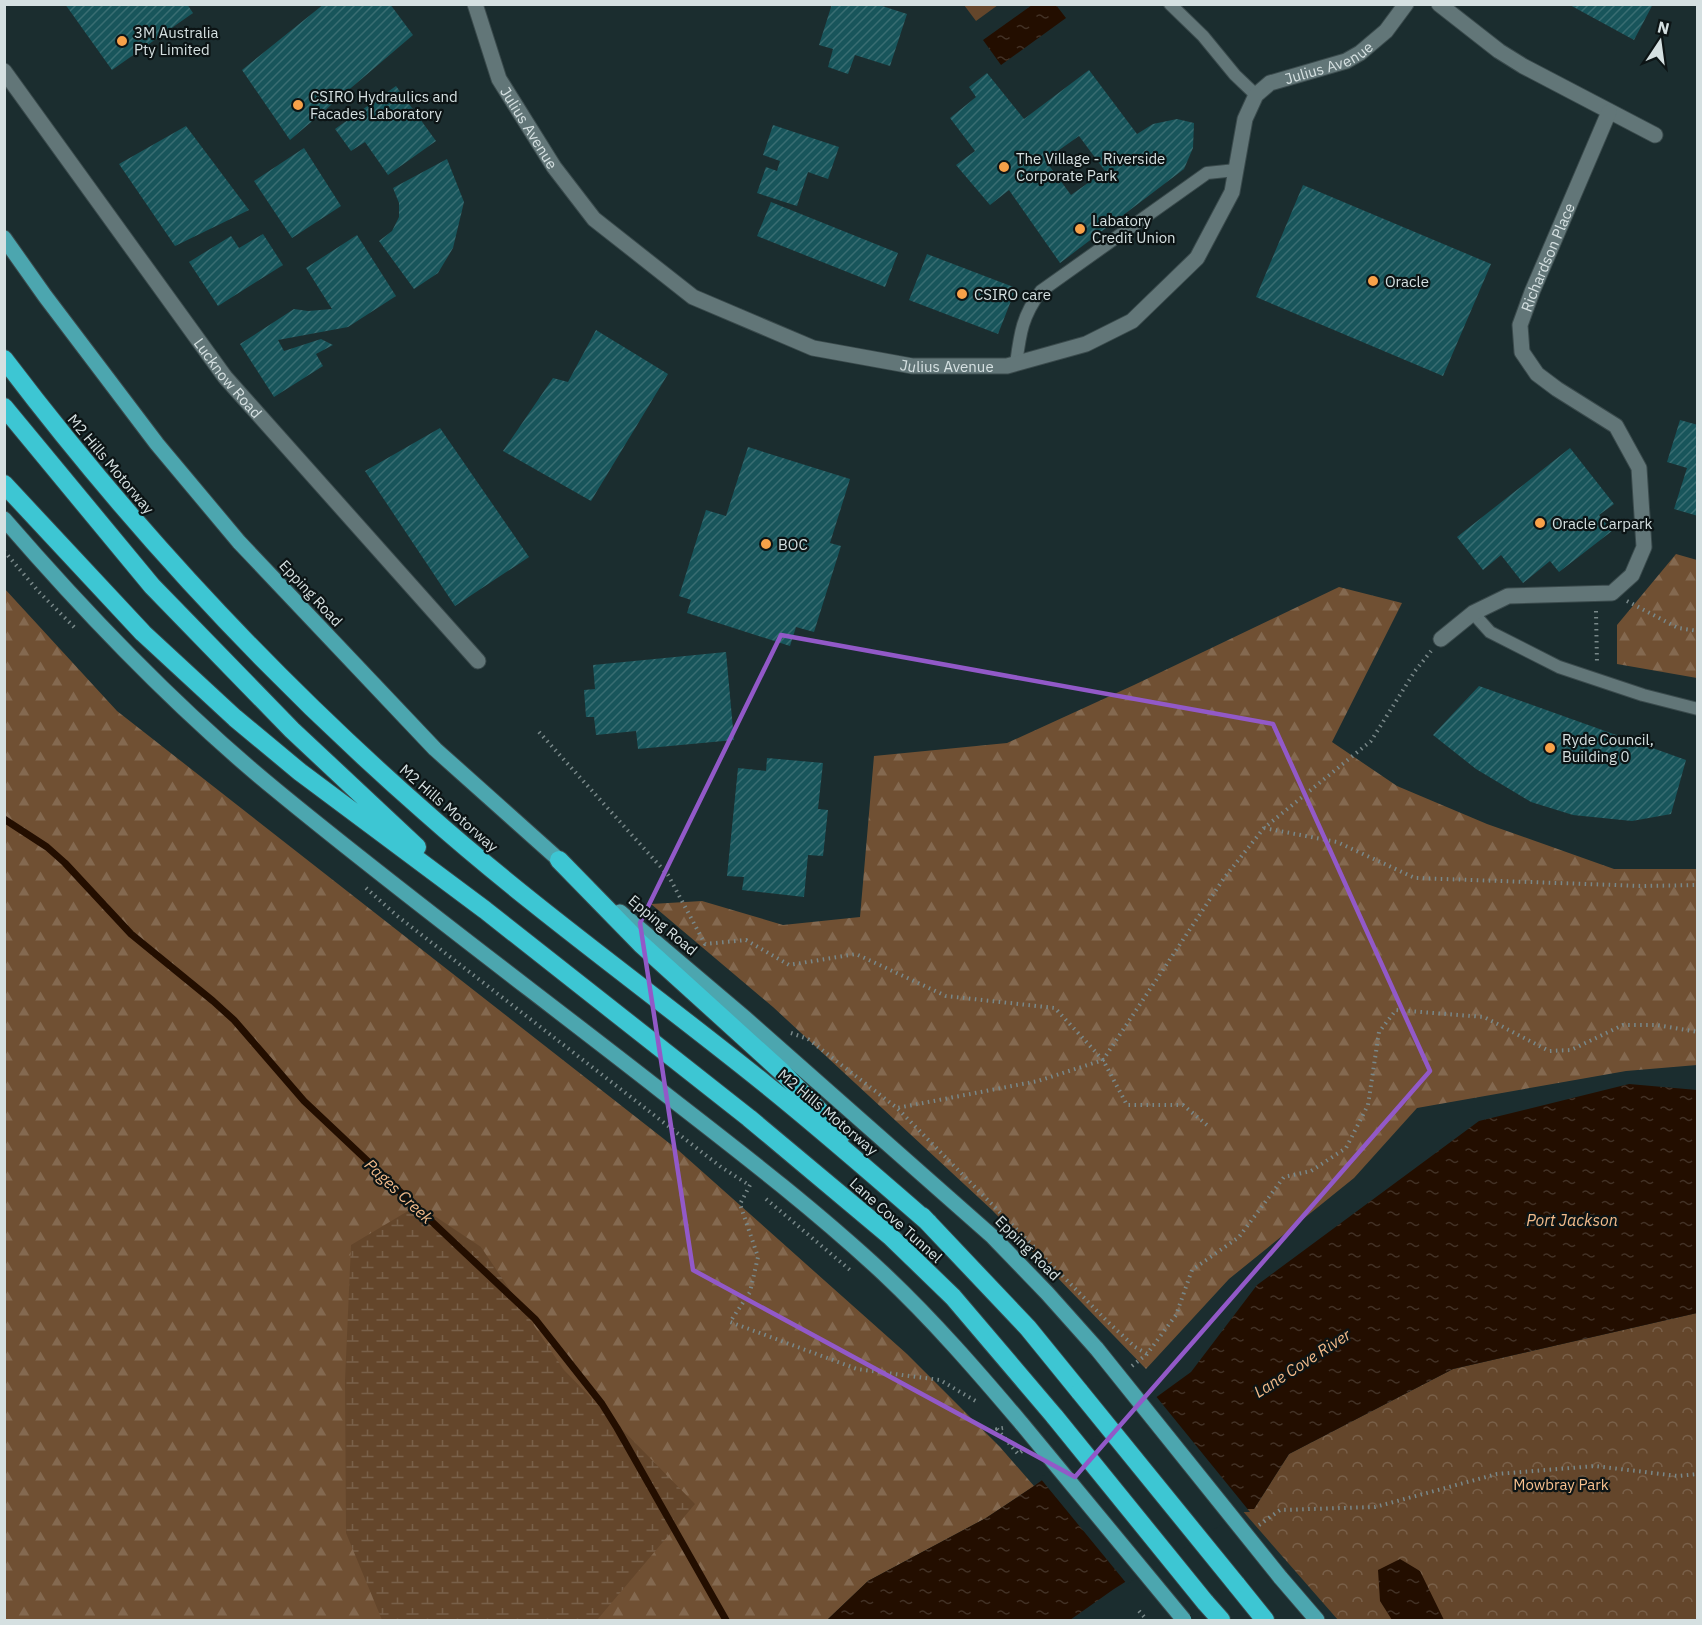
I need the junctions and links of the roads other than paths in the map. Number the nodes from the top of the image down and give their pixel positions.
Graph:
1 (475, 4) edge
2 (1170, 4) edge
3 (1406, 4) edge
4 (1439, 4) edge
5 (4, 71) edge
6 (1256, 95) junction
7 (1609, 112) junction
8 (1655, 135) dead end
9 (1236, 170) junction
10 (4, 238) edge
11 (4, 359) edge
12 (1016, 364) junction
13 (4, 407) edge
14 (4, 484) edge
15 (4, 519) edge
16 (1473, 613) junction
17 (1441, 639) road end
18 (478, 661) dead end
19 (1698, 709) edge
20 (559, 860) junction
21 (485, 910) junction
22 (929, 1223) junction
23 (1184, 1620) edge
24 (1221, 1620) edge
25 (1265, 1620) edge
26 (1317, 1620) edge

1 - 12 street, Julius Avenue
2 - 6 lane
3 - 6 street, Julius Avenue
4 - 7 street
5 - 18 street, Lucknow Road
6 - 9 street, Julius Avenue
7 - 8 street
7 - 16 street, Richardson Place
9 - 12 lane
9 - 12 street, Julius Avenue
10 - 20 main road, Epping Road
11 - 22 highway, M2 Hills Motorway
13 - 21 highway
14 - 21 highway
15 - 23 main road, bridge
16 - 17 street
16 - 19 lane
20 - 22 highway
20 - 26 main road, Epping Road, bridge
21 - 24 highway, Lane Cove Tunnel, bridge
22 - 25 highway, Lane Cove Tunnel, bridge

